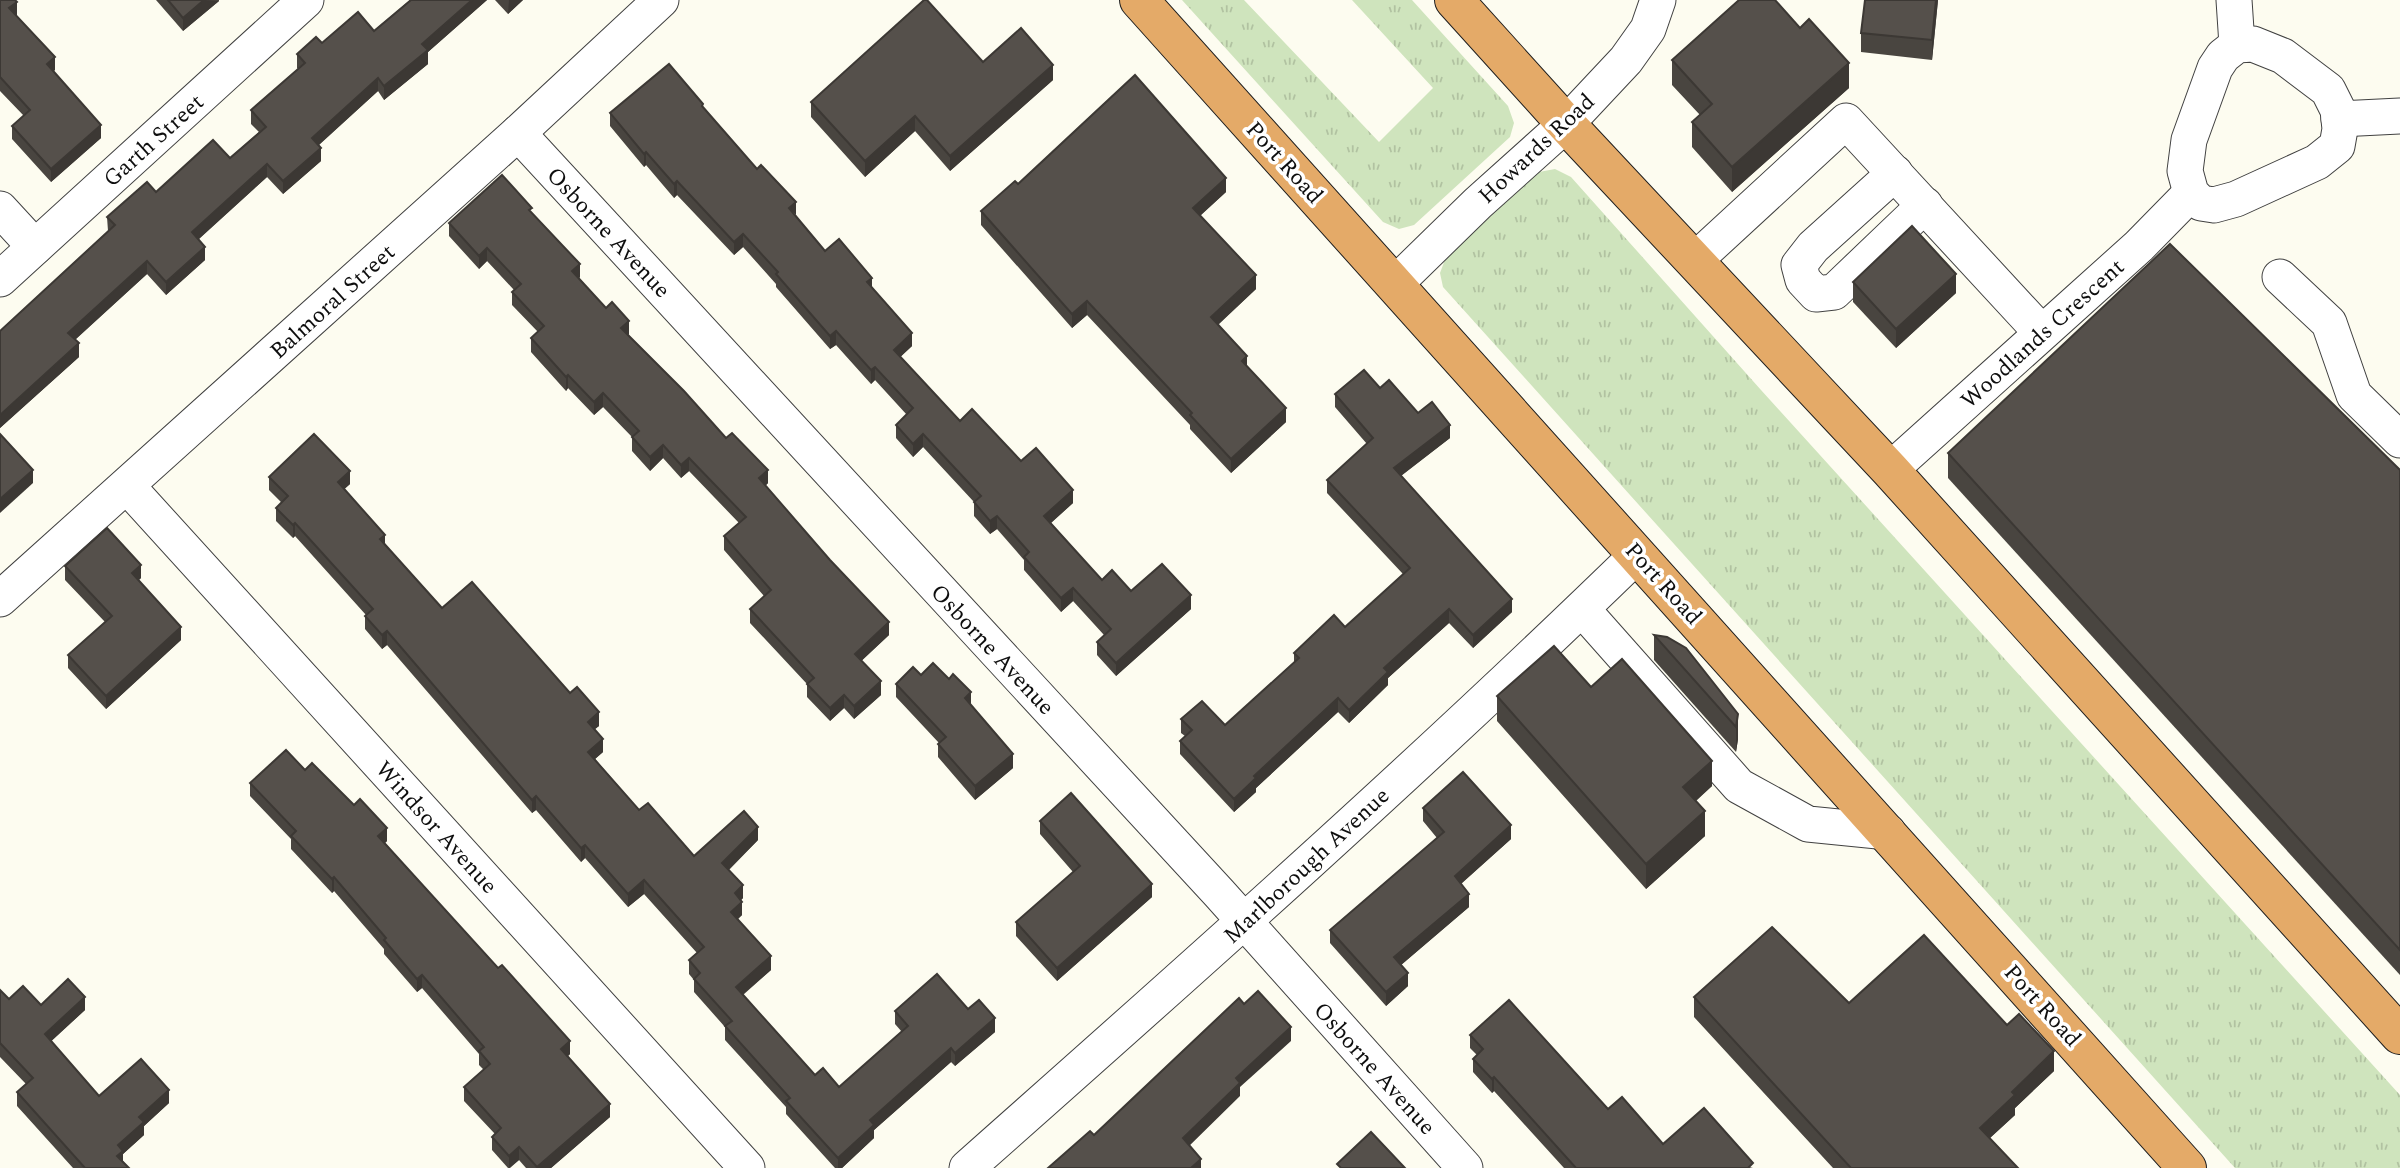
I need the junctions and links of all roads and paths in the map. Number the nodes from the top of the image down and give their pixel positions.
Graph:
1 (306, 0) edge
2 (661, 0) edge
3 (1139, 0) edge
4 (1454, 0) edge
5 (1658, 0) edge
6 (2234, 0) edge
7 (2237, 45) junction
8 (2400, 116) edge
9 (2339, 119) junction
10 (1566, 124) junction
11 (518, 133) junction
12 (1895, 173) junction
13 (2191, 193) junction
14 (1925, 205) junction
15 (0, 209) edge
16 (35, 247) junction
17 (1694, 261) junction
18 (2280, 277) dead end
19 (0, 279) edge
20 (1395, 284) junction
21 (2041, 332) junction
22 (2400, 440) edge
23 (1890, 470) junction
24 (128, 487) junction
25 (1637, 555) junction
26 (0, 599) edge
27 (1582, 609) junction
28 (1888, 832) junction
29 (1245, 922) junction
30 (2400, 1035) edge
31 (747, 1168) edge
32 (967, 1168) edge
33 (1465, 1168) edge
34 (2188, 1168) edge

1 - 16 street, Garth Street
2 - 11 street, Balmoral Street
3 - 20 highway, Port Road
4 - 10 highway
5 - 10 street, Howards Road
6 - 7 street
7 - 9 street
7 - 13 street
8 - 9 street
9 - 13 street
10 - 17 highway
10 - 20 street, Howards Road
11 - 24 street, Balmoral Street
11 - 29 street, Osborne Avenue
12 - 14 street
12 - 14 street
12 - 17 street
13 - 21 street, Woodlands Crescent
14 - 21 street
15 - 16 street
16 - 19 street, Garth Street
17 - 23 highway
18 - 22 street
20 - 25 highway, Port Road
21 - 23 street, Woodlands Crescent
23 - 30 highway
24 - 26 street, Balmoral Street
24 - 31 street, Windsor Avenue
25 - 27 street, Marlborough Avenue
25 - 28 highway, Port Road
27 - 28 street
27 - 29 street, Marlborough Avenue
28 - 34 highway, Port Road
29 - 32 street, Marlborough Avenue
29 - 33 street, Osborne Avenue

